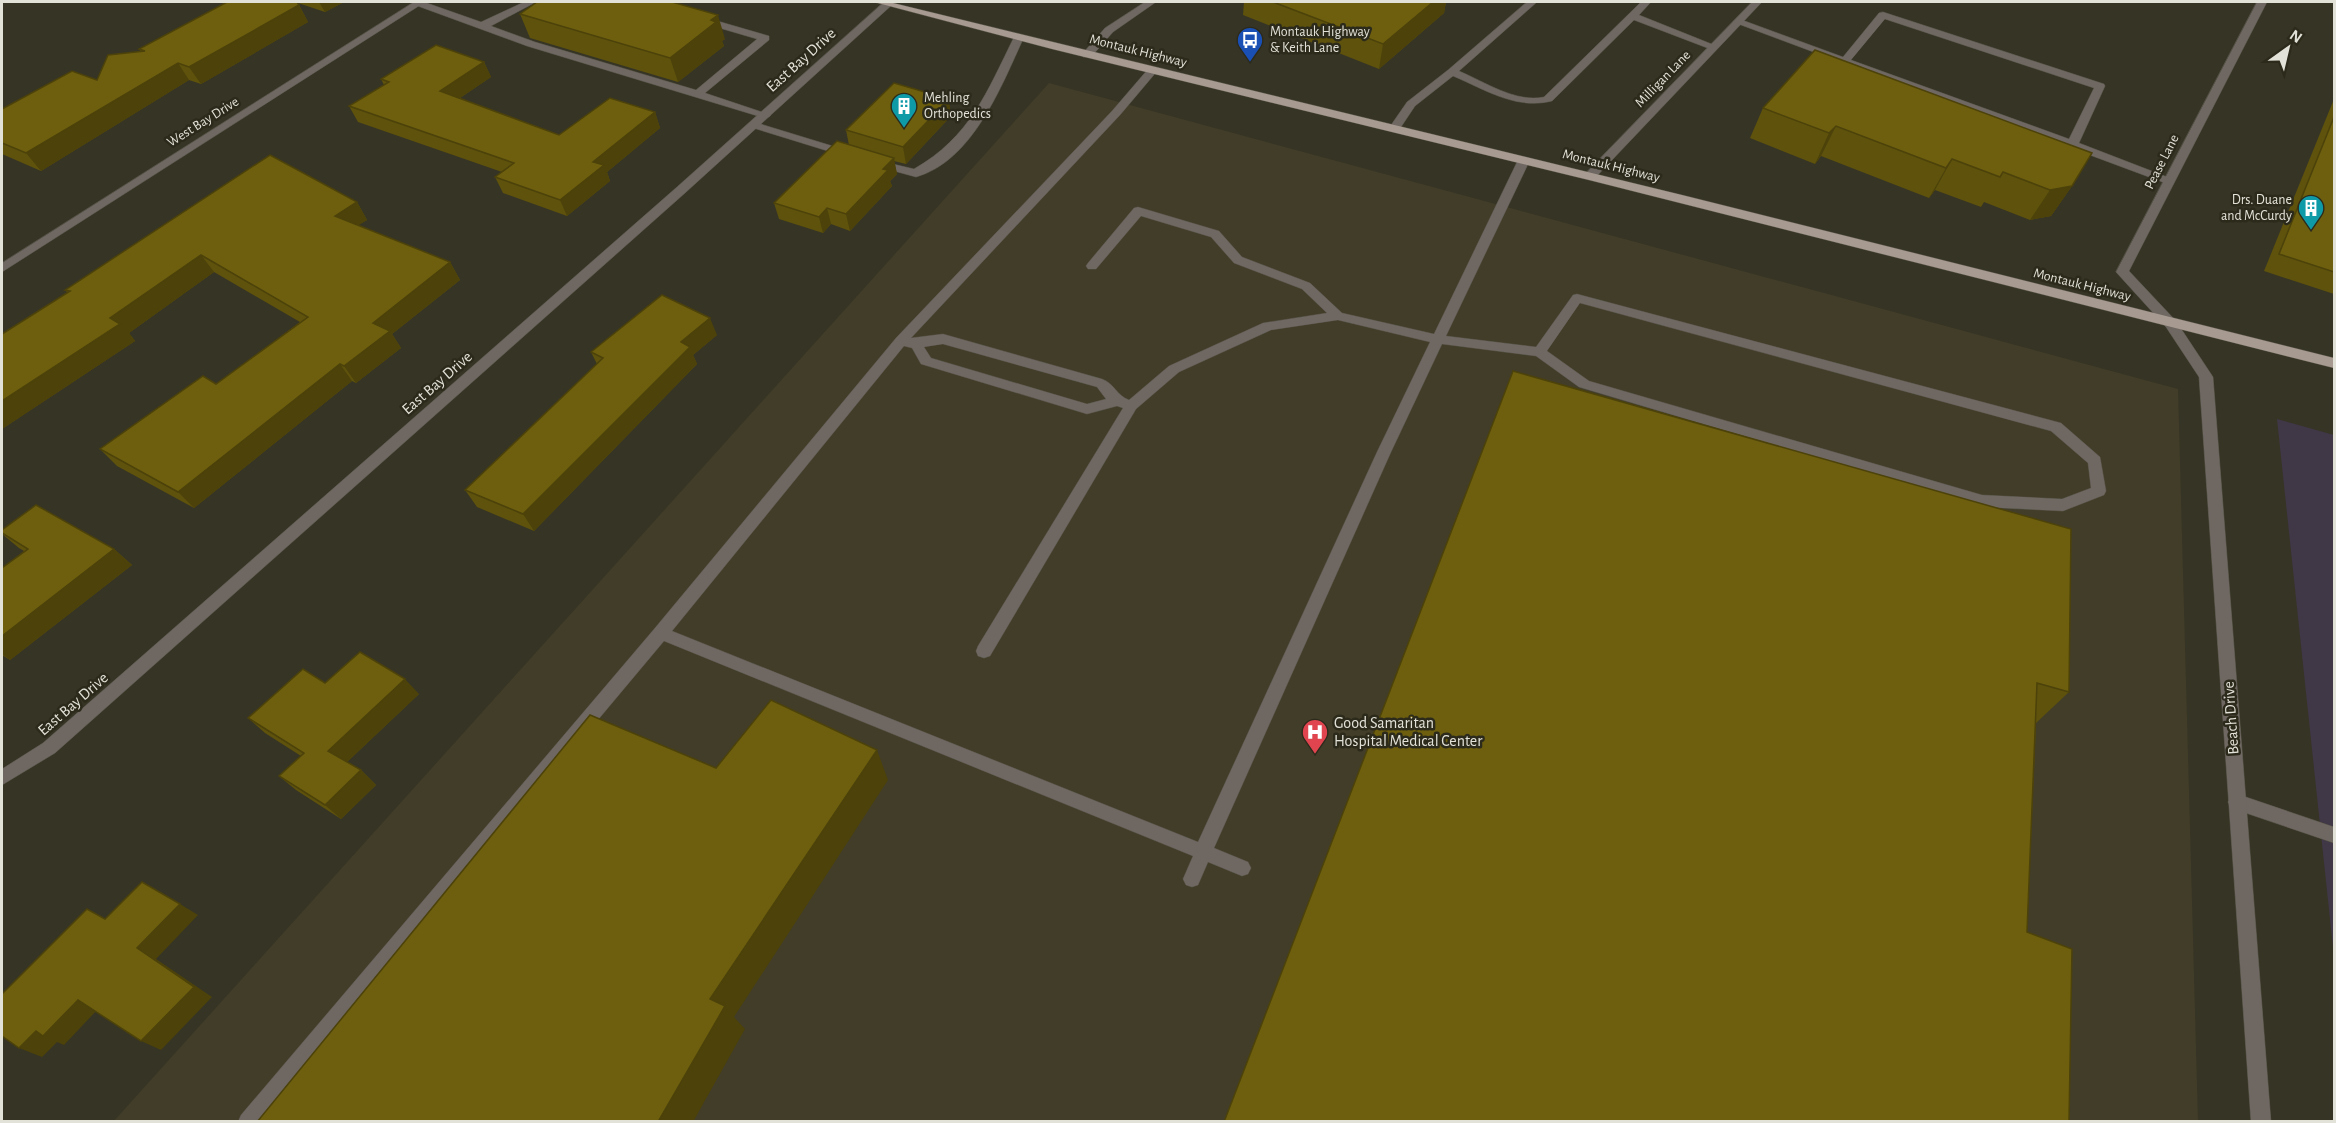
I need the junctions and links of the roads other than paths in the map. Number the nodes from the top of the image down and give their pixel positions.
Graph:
1 (419, 2) edge
2 (531, 2) edge
3 (1151, 2) edge
4 (1532, 2) edge
5 (1646, 2) edge
6 (1757, 2) edge
7 (2262, 2) edge
8 (884, 3) edge
9 (1632, 16) junction
10 (691, 17) edge
11 (1738, 21) junction
12 (482, 26) junction
13 (1019, 37) junction
14 (1714, 47) junction
15 (1087, 55) junction
16 (1845, 61) junction
17 (1153, 70) junction
18 (1452, 72) junction
19 (698, 94) junction
20 (765, 115) junction
21 (754, 125) junction
22 (1395, 128) junction
23 (2072, 145) junction
24 (1524, 160) junction
25 (1590, 176) junction
26 (2169, 180) junction
27 (1092, 266) dead end
28 (2, 268) edge
29 (1338, 316) junction
30 (2171, 324) junction
31 (1438, 339) junction
32 (909, 343) junction
33 (1539, 352) junction
34 (2334, 363) edge
35 (1116, 401) junction
36 (1131, 406) junction
37 (661, 633) junction
38 (984, 651) dead end
39 (2, 778) edge
40 (2237, 802) junction
41 (2334, 835) edge
42 (1204, 852) junction
43 (1242, 868) dead end
44 (1192, 879) dead end
45 (248, 1122) edge
46 (2261, 1122) edge

1 - 12 street
1 - 28 street, West Bay Drive
2 - 12 street
3 - 15 street
4 - 18 street
5 - 9 street
6 - 11 street, Milligan Lane
7 - 26 street, Pease Lane
8 - 13 main road, Montauk Highway
8 - 20 street, East Bay Drive
9 - 14 street
9 - 18 street
10 - 19 street
11 - 14 street, Milligan Lane
11 - 16 street
12 - 19 street
13 - 15 main road, Montauk Highway
13 - 21 street
14 - 25 street, Milligan Lane
15 - 17 main road, Montauk Highway
16 - 23 street
16 - 23 street
17 - 22 main road, Montauk Highway
17 - 32 street
18 - 22 street
19 - 20 street
20 - 21 street, East Bay Drive
21 - 39 street, East Bay Drive
22 - 24 main road, Montauk Highway
23 - 26 street
24 - 25 main road, Montauk Highway
24 - 31 street
25 - 30 main road, Montauk Highway
26 - 30 street, Pease Lane
27 - 29 street
29 - 31 street
29 - 36 street
30 - 34 main road, Montauk Highway
30 - 40 street, Beach Drive
31 - 33 street
31 - 42 street
32 - 35 street
32 - 35 street
32 - 37 street
33 - 33 street
35 - 36 street
36 - 38 street
37 - 42 street
37 - 45 street
40 - 41 street
40 - 46 street, Beach Drive
42 - 43 street
42 - 44 street

